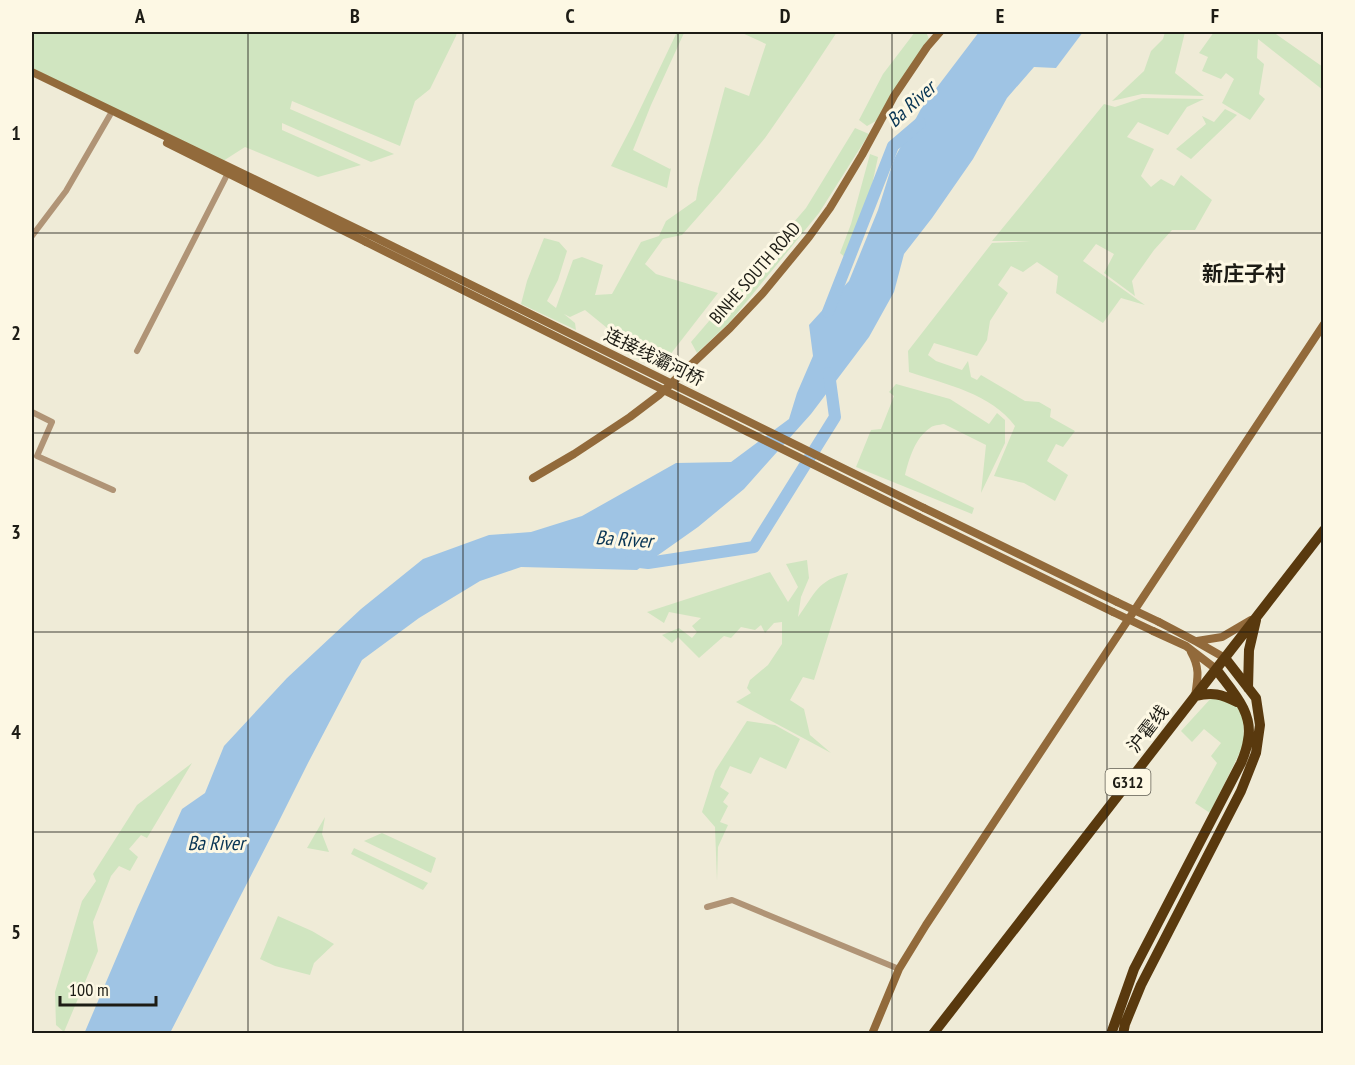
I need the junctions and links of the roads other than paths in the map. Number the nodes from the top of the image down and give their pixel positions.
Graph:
1 (940, 32) edge
2 (32, 72) edge
3 (32, 78) edge
4 (110, 115) junction
5 (228, 173) junction
6 (32, 236) edge
7 (368, 239) junction
8 (1323, 324) edge
9 (137, 351) dead end
10 (32, 412) edge
11 (533, 478) dead end
12 (113, 490) dead end
13 (1323, 530) edge
14 (1257, 617) junction
15 (1196, 641) junction
16 (1189, 648) junction
17 (1225, 658) junction
18 (1215, 669) junction
19 (1248, 688) junction
20 (1195, 696) junction
21 (1241, 704) junction
22 (707, 907) dead end
23 (899, 969) junction
24 (872, 1034) edge
25 (933, 1034) edge
26 (1112, 1034) edge
27 (1124, 1034) edge

1 - 11 main road, BINHE SOUTH ROAD
2 - 7 main road
3 - 4 main road
4 - 5 main road
4 - 6 street
5 - 7 main road
5 - 9 street
7 - 15 main road, 连接线灞河桥, bridge
7 - 16 main road, 连接线灞河桥, bridge
8 - 23 main road
10 - 12 street
13 - 14 highway, 沪霍线 / G312
14 - 15 main road
14 - 17 highway, 沪霍线 / G312
14 - 19 highway
15 - 17 main road, 连接线灞河桥
16 - 18 main road, 连接线灞河桥
16 - 20 main road
17 - 18 highway, 沪霍线 / G312
17 - 19 highway
18 - 20 highway, 沪霍线 / G312
18 - 21 highway
19 - 27 highway
20 - 21 highway
20 - 25 highway, 沪霍线 / G312
21 - 26 highway
22 - 23 street
23 - 24 main road

